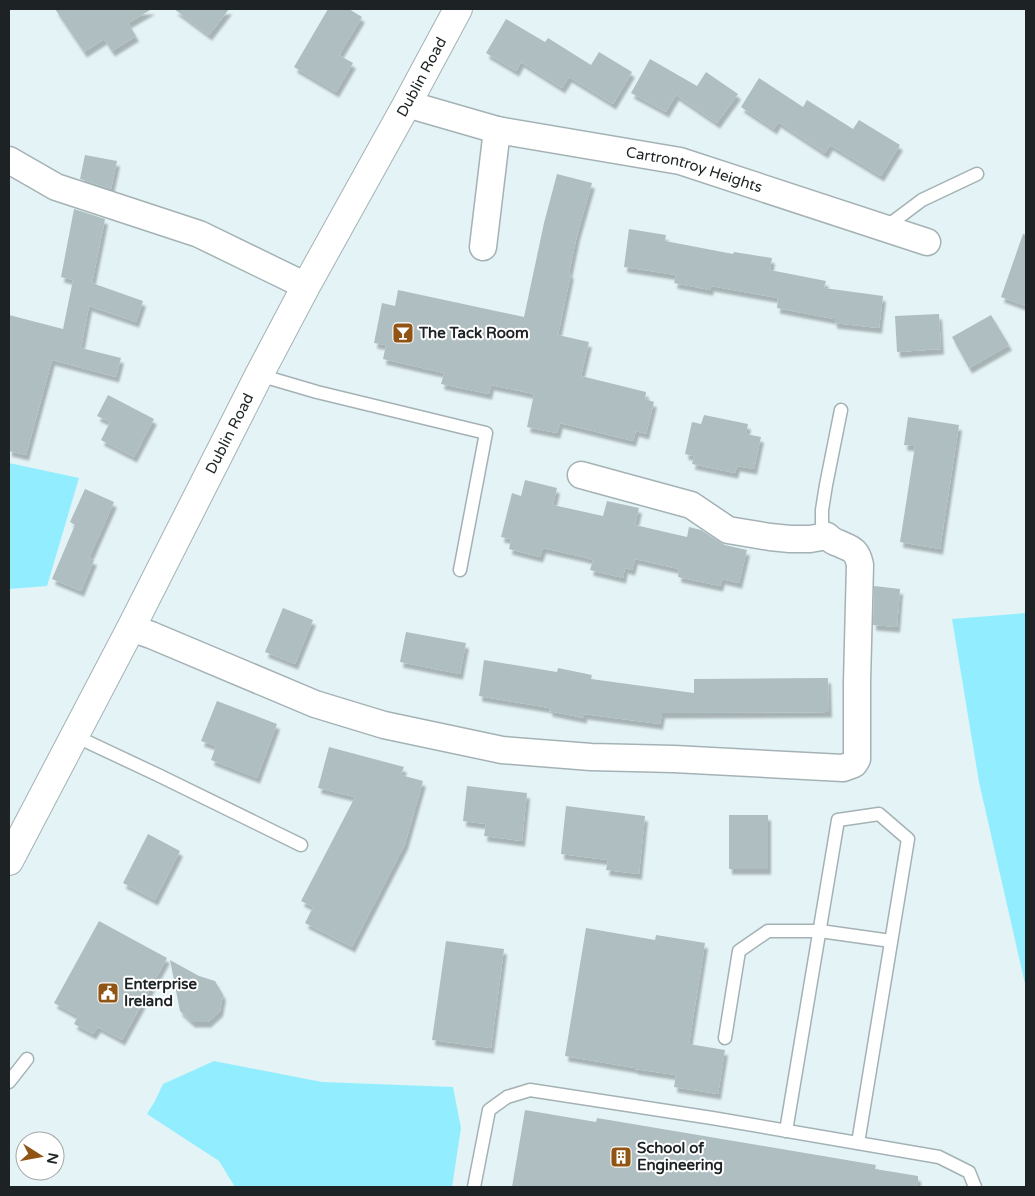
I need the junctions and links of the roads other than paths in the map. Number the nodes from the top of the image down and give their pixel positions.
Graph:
1 (458, 9) edge
2 (408, 104) junction
3 (497, 130) junction
4 (9, 160) edge
5 (977, 174) dead end
6 (886, 227) junction
7 (927, 242) dead end
8 (482, 247) dead end
9 (306, 286) junction
10 (259, 375) junction
11 (841, 410) dead end
12 (581, 475) dead end
13 (827, 536) junction
14 (460, 570) dead end
15 (131, 628) junction
16 (75, 736) junction
17 (301, 845) dead end
18 (9, 861) edge
19 (820, 930) junction
20 (891, 941) junction
21 (725, 1038) dead end
22 (27, 1059) dead end
23 (9, 1082) edge
24 (786, 1131) junction
25 (858, 1143) junction
26 (474, 1187) edge
27 (975, 1187) edge

1 - 2 main road, Dublin Road
2 - 3 street, Cartrontroy Heights
2 - 9 main road, Dublin Road
3 - 6 street, Cartrontroy Heights
3 - 8 street
4 - 9 street
5 - 6 lane
6 - 7 street, Cartrontroy Heights
9 - 10 main road, Dublin Road
10 - 14 lane
10 - 15 main road, Dublin Road
11 - 13 lane
12 - 13 street
13 - 15 street
15 - 16 main road, Dublin Road
16 - 17 lane
16 - 18 main road, Dublin Road
19 - 20 lane
19 - 20 lane
19 - 21 lane
19 - 24 lane
20 - 25 lane
22 - 23 lane
24 - 25 lane
24 - 26 lane
25 - 27 lane

